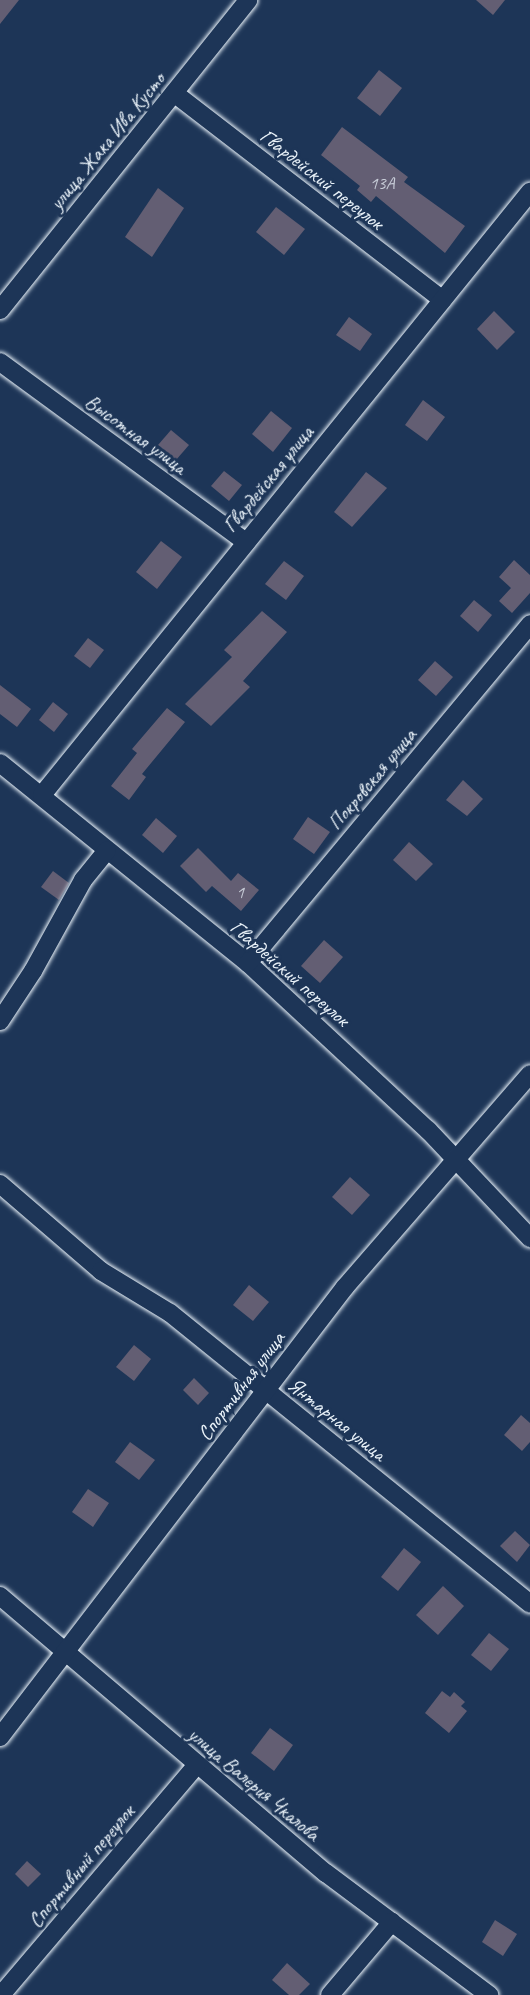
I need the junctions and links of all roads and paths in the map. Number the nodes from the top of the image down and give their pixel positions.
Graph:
1 (249, 0) edge
2 (174, 93) junction
3 (530, 192) edge
4 (443, 300) junction
5 (0, 309) edge
6 (0, 362) edge
7 (246, 542) junction
8 (530, 624) edge
9 (0, 763) edge
10 (42, 795) junction
11 (107, 850) junction
12 (248, 963) junction
13 (0, 1021) edge
14 (530, 1074) edge
15 (456, 1159) junction
16 (0, 1184) edge
17 (530, 1238) edge
18 (265, 1390) junction
19 (0, 1596) edge
20 (530, 1604) edge
21 (66, 1652) junction
22 (0, 1737) edge
23 (196, 1766) junction
24 (392, 1922) junction
25 (1, 1995) edge
26 (330, 1995) edge
27 (489, 1995) edge

1 - 2 street, улица Жака Ива Кусто
2 - 4 street, Гвардейский переулок
2 - 5 street, улица Жака Ива Кусто
3 - 4 street, Гвардейская улица
4 - 7 street, Гвардейская улица
6 - 7 street, Высотная улица
7 - 10 street, Гвардейская улица
8 - 12 street, Покровская улица
9 - 10 street, Гвардейский переулок
10 - 11 street, Гвардейский переулок
11 - 12 street, Гвардейский переулок
11 - 13 street
12 - 15 street, Гвардейский переулок
14 - 15 street, Спортивная улица
15 - 17 street, Гвардейский переулок
15 - 18 street, Спортивная улица
16 - 18 street, Янтарная улица
18 - 20 street, Янтарная улица
18 - 21 street, Спортивная улица
19 - 21 street, улица Валерия Чкалова
21 - 22 street, Спортивная улица
21 - 23 street, улица Валерия Чкалова
23 - 24 street, улица Валерия Чкалова
23 - 25 street, Спортивный переулок
24 - 26 street
24 - 27 street, улица Валерия Чкалова

